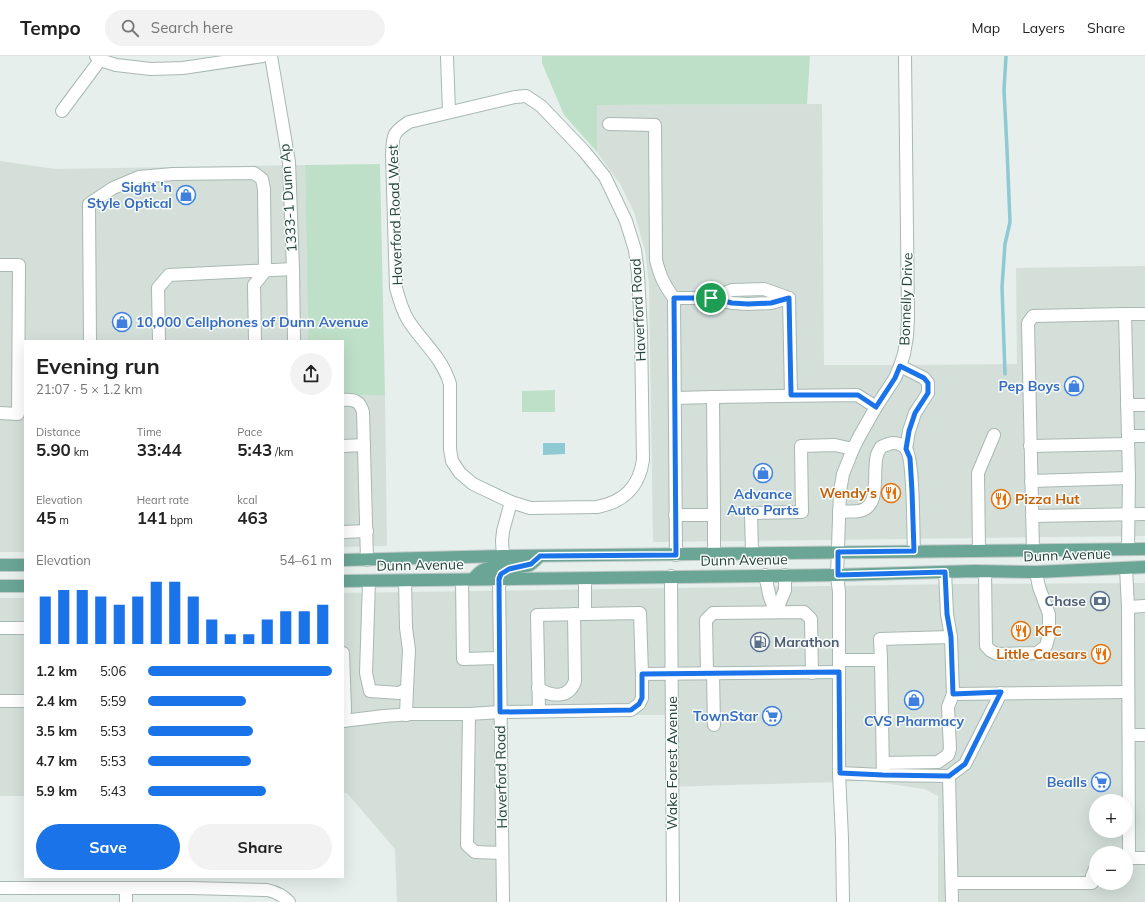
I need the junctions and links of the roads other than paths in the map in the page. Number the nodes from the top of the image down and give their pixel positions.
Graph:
1 (263, 56) edge
2 (271, 56) edge
3 (447, 56) edge
4 (905, 56) edge
5 (98, 58) edge
6 (62, 111) dead end
7 (449, 112) junction
8 (609, 124) dead end
9 (0, 265) edge
10 (293, 269) junction
11 (265, 271) junction
12 (674, 298) junction
13 (1125, 314) junction
14 (1145, 314) edge
15 (90, 340) edge
16 (159, 340) edge
17 (255, 340) edge
18 (294, 340) edge
19 (900, 366) junction
20 (791, 395) junction
21 (713, 397) junction
22 (675, 398) junction
23 (344, 400) edge
24 (1127, 405) junction
25 (1145, 405) edge
26 (876, 407) junction
27 (0, 413) edge
28 (994, 436) dead end
29 (1145, 436) edge
30 (1128, 440) junction
31 (364, 445) junction
32 (344, 446) edge
33 (1030, 446) junction
34 (853, 449) junction
35 (906, 449) junction
36 (1129, 478) junction
37 (1031, 480) junction
38 (511, 502) junction
39 (840, 512) junction
40 (1128, 514) junction
41 (1145, 514) edge
42 (675, 515) junction
43 (714, 515) junction
44 (1032, 516) junction
45 (367, 531) junction
46 (344, 532) edge
47 (1128, 549) junction
48 (1145, 549) edge
49 (979, 550) junction
50 (1033, 550) junction
51 (914, 551) junction
52 (838, 552) junction
53 (752, 553) junction
54 (714, 554) junction
55 (676, 555) junction
56 (503, 556) junction
57 (540, 556) junction
58 (344, 560) edge
59 (367, 560) junction
60 (0, 565) edge
61 (24, 565) edge
62 (1126, 568) junction
63 (1145, 568) edge
64 (945, 572) junction
65 (985, 572) junction
66 (1036, 572) junction
67 (765, 575) junction
68 (784, 575) junction
69 (838, 575) junction
70 (670, 576) junction
71 (585, 578) junction
72 (467, 579) junction
73 (499, 579) junction
74 (405, 580) junction
75 (344, 581) edge
76 (369, 581) junction
77 (0, 586) edge
78 (24, 586) edge
79 (1128, 606) junction
80 (1145, 606) edge
81 (776, 612) junction
82 (580, 614) junction
83 (0, 628) edge
84 (24, 628) edge
85 (951, 637) junction
86 (500, 658) junction
87 (881, 660) junction
88 (839, 666) junction
89 (671, 673) junction
90 (710, 673) junction
91 (812, 673) junction
92 (642, 674) junction
93 (344, 675) edge
94 (538, 688) junction
95 (573, 688) junction
96 (407, 689) junction
97 (1001, 692) junction
98 (1128, 692) junction
99 (953, 694) junction
100 (0, 701) edge
101 (24, 701) edge
102 (538, 711) junction
103 (573, 711) junction
104 (500, 712) junction
105 (469, 714) junction
106 (406, 715) junction
107 (344, 721) edge
108 (714, 726) dead end
109 (1129, 735) junction
110 (1145, 735) edge
111 (883, 769) junction
112 (840, 773) junction
113 (949, 776) junction
114 (1128, 846) edge
115 (502, 853) junction
116 (1133, 858) edge
117 (1145, 858) edge
118 (952, 883) junction
119 (1089, 883) edge
120 (0, 888) edge
121 (126, 888) junction
122 (288, 901) edge
123 (126, 902) edge
124 (503, 902) edge
125 (673, 902) edge
126 (843, 902) edge
127 (952, 902) edge

1 - 5 street
2 - 10 street, 1333-1 Dunn Ap
3 - 7 street
4 - 19 street, Bonnelly Drive
5 - 6 street
7 - 38 street, Haverford Road West
7 - 38 street, Haverford Road
8 - 12 street
9 - 27 street
10 - 11 street
10 - 18 street, 1333-1 Dunn Ap
11 - 15 street
11 - 16 street
11 - 17 street
12 - 20 street
12 - 22 street
13 - 14 street
13 - 24 street
13 - 33 street
19 - 26 street, Bonnelly Drive
19 - 35 street
20 - 21 street
20 - 26 street
21 - 22 street
21 - 43 street
22 - 42 street
23 - 31 street
24 - 25 street
24 - 30 street
26 - 34 street, Bonnelly Drive
28 - 49 street
29 - 30 street
30 - 33 street
30 - 36 street
31 - 32 street
31 - 45 street
33 - 37 street
34 - 39 street, Bonnelly Drive
34 - 53 street
35 - 39 street
35 - 51 street
36 - 37 street
36 - 40 street
37 - 44 street
38 - 56 street
39 - 52 street, Bonnelly Drive
40 - 41 street
40 - 44 street
40 - 47 street
42 - 43 street
42 - 55 street
43 - 54 street
44 - 50 street
45 - 46 street
45 - 59 street
47 - 48 main road, Dunn Avenue
47 - 50 main road, Dunn Avenue
49 - 50 main road, Dunn Avenue
49 - 51 main road, Dunn Avenue
51 - 52 main road, Dunn Avenue
52 - 53 main road, Dunn Avenue
52 - 69 street, Bonnelly Drive
53 - 54 main road, Dunn Avenue
54 - 55 main road, Dunn Avenue
55 - 57 main road, Dunn Avenue
56 - 57 main road, Dunn Avenue
56 - 59 main road, Dunn Avenue
56 - 72 main road
57 - 73 main road
58 - 59 main road, Dunn Avenue
60 - 61 main road
62 - 63 main road, Dunn Avenue
62 - 66 main road, Dunn Avenue
62 - 79 street
64 - 65 main road, Dunn Avenue
64 - 69 main road, Dunn Avenue
64 - 85 street
65 - 66 main road, Dunn Avenue
65 - 66 street
67 - 68 main road, Dunn Avenue
67 - 70 main road, Dunn Avenue
67 - 81 street
68 - 69 main road, Dunn Avenue
68 - 81 street
69 - 88 street, Bonnelly Drive
70 - 71 main road, Dunn Avenue
70 - 89 street, Wake Forest Avenue
71 - 73 main road, Dunn Avenue
71 - 82 street
72 - 73 main road, Dunn Avenue
72 - 74 main road, Dunn Avenue
72 - 86 street
73 - 86 street, Haverford Road
74 - 76 main road, Dunn Avenue
74 - 96 street
75 - 76 main road, Dunn Avenue
76 - 96 street
77 - 78 main road
79 - 80 street
79 - 98 street
81 - 90 street
81 - 91 street
82 - 92 street
82 - 94 street
82 - 95 street
83 - 84 street
85 - 87 street
85 - 99 street
86 - 104 street, Haverford Road
87 - 88 street
87 - 111 street
88 - 91 street
88 - 112 street, Bonnelly Drive
89 - 90 street
89 - 92 street
89 - 125 street, Wake Forest Avenue
90 - 91 street
90 - 108 street
92 - 103 street
93 - 107 street
94 - 95 street
94 - 102 street
95 - 103 street
96 - 106 street
97 - 98 street
97 - 99 street
97 - 113 street
98 - 109 street
99 - 111 street
100 - 101 street
102 - 103 street
102 - 104 street
104 - 105 street
104 - 115 street, Haverford Road
105 - 106 street
105 - 115 street
106 - 107 street
109 - 110 street
109 - 114 street
111 - 112 street
111 - 113 street
112 - 126 street, Bonnelly Drive
113 - 118 street
115 - 124 street, Haverford Road
116 - 117 street
118 - 119 street
118 - 127 street
120 - 121 street
121 - 122 street
121 - 123 street

